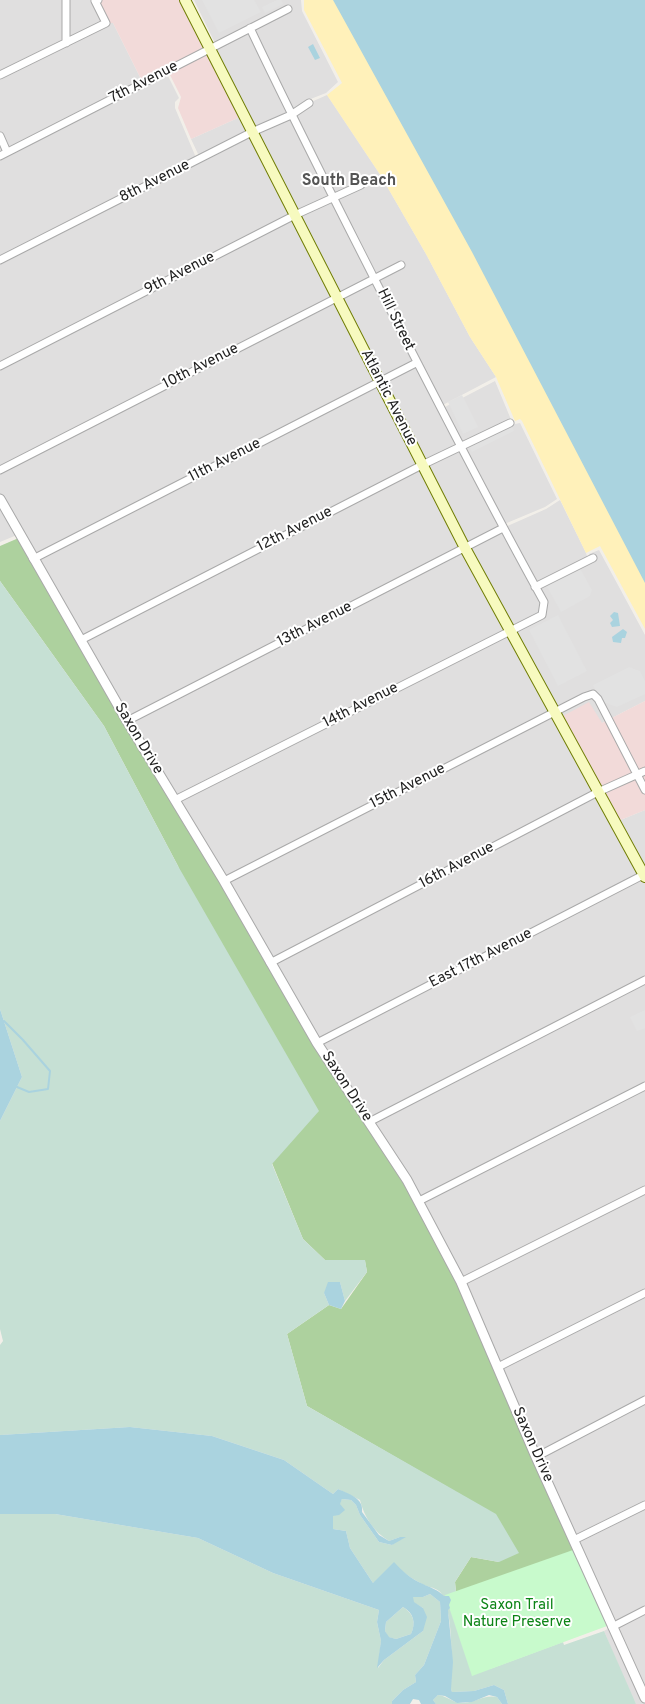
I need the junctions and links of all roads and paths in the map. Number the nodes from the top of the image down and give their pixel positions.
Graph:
1 (66, 0) edge
2 (98, 0) edge
3 (185, 0) edge
4 (288, 10) dead end
5 (250, 28) junction
6 (66, 44) junction
7 (210, 49) junction
8 (0, 75) edge
9 (309, 103) dead end
10 (291, 115) junction
11 (252, 132) junction
12 (0, 136) edge
13 (3, 154) edge
14 (361, 184) dead end
15 (332, 198) junction
16 (295, 215) junction
17 (0, 260) edge
18 (401, 264) dead end
19 (374, 278) junction
20 (337, 297) junction
21 (416, 363) junction
22 (0, 366) edge
23 (380, 381) junction
24 (510, 423) dead end
25 (459, 446) junction
26 (422, 465) junction
27 (0, 470) edge
28 (0, 499) edge
29 (503, 528) junction
30 (465, 548) junction
31 (593, 558) dead end
32 (33, 559) junction
33 (536, 587) junction
34 (544, 609) joint
35 (510, 630) junction
36 (81, 640) junction
37 (554, 712) junction
38 (127, 721) junction
39 (645, 771) edge
40 (637, 775) junction
41 (645, 790) edge
42 (598, 792) junction
43 (176, 800) junction
44 (645, 875) edge
45 (224, 881) junction
46 (270, 963) junction
47 (645, 980) edge
48 (317, 1043) junction
49 (645, 1086) edge
50 (369, 1122) junction
51 (645, 1190) edge
52 (419, 1201) junction
53 (461, 1282) junction
54 (645, 1293) edge
55 (498, 1368) junction
56 (645, 1400) edge
57 (536, 1457) junction
58 (645, 1505) edge
59 (574, 1540) junction
60 (645, 1610) edge
61 (612, 1627) junction
62 (645, 1698) edge

1 - 6 street
2 - 6 street
3 - 7 main road, Atlantic Avenue
4 - 5 street, 7th Avenue
5 - 7 street, 7th Avenue
5 - 10 street, Hill Street
6 - 8 street
7 - 11 main road, Atlantic Avenue
7 - 13 street, 7th Avenue
9 - 10 street, 8th Avenue
10 - 11 street, 8th Avenue
10 - 15 street, Hill Street
11 - 16 main road, Atlantic Avenue
11 - 17 street, 8th Avenue
12 - 13 street
14 - 15 street, 9th Avenue
15 - 16 street, 9th Avenue
15 - 19 street, Hill Street
16 - 20 main road, Atlantic Avenue
16 - 22 street, 9th Avenue
18 - 19 street, 10th Avenue
19 - 20 street, 10th Avenue
19 - 21 street, Hill Street
20 - 23 main road, Atlantic Avenue
20 - 27 street, 10th Avenue
21 - 23 street, 11th Avenue
21 - 25 street, Hill Street
23 - 26 main road, Atlantic Avenue
23 - 32 street, 11th Avenue
24 - 25 street, 12th Avenue
25 - 26 street, 12th Avenue
25 - 29 street, Hill Street
26 - 30 main road, Atlantic Avenue
26 - 36 street, 12th Avenue
28 - 32 street, Saxon Drive
29 - 30 street, 13th Avenue
29 - 33 street, Hill Street
30 - 35 main road, Atlantic Avenue
30 - 38 street, 13th Avenue
31 - 33 street
32 - 36 street, Saxon Drive
33 - 34 street, Hill Street
34 - 35 street, 14th Avenue
35 - 37 main road, Atlantic Avenue
35 - 43 street, 14th Avenue
36 - 38 street, Saxon Drive
37 - 40 street, 15th Avenue
37 - 42 main road, Atlantic Avenue
37 - 45 street, 15th Avenue
38 - 43 street, Saxon Drive
39 - 40 street, 16th Avenue
40 - 41 street
40 - 42 street, 16th Avenue
42 - 44 main road, Atlantic Avenue
42 - 46 street, 16th Avenue
43 - 45 street, Saxon Drive
44 - 48 street, East 17th Avenue
45 - 46 street, Saxon Drive
46 - 48 street, Saxon Drive
47 - 50 street
48 - 50 street, Saxon Drive
49 - 52 street
50 - 52 street, Saxon Drive
51 - 53 street
52 - 53 street, Saxon Drive
53 - 55 street, Saxon Drive
54 - 55 street
55 - 57 street, Saxon Drive
56 - 57 street
57 - 59 street, Saxon Drive
58 - 59 street
59 - 61 street, Saxon Drive
60 - 61 street
61 - 62 street, Saxon Drive

